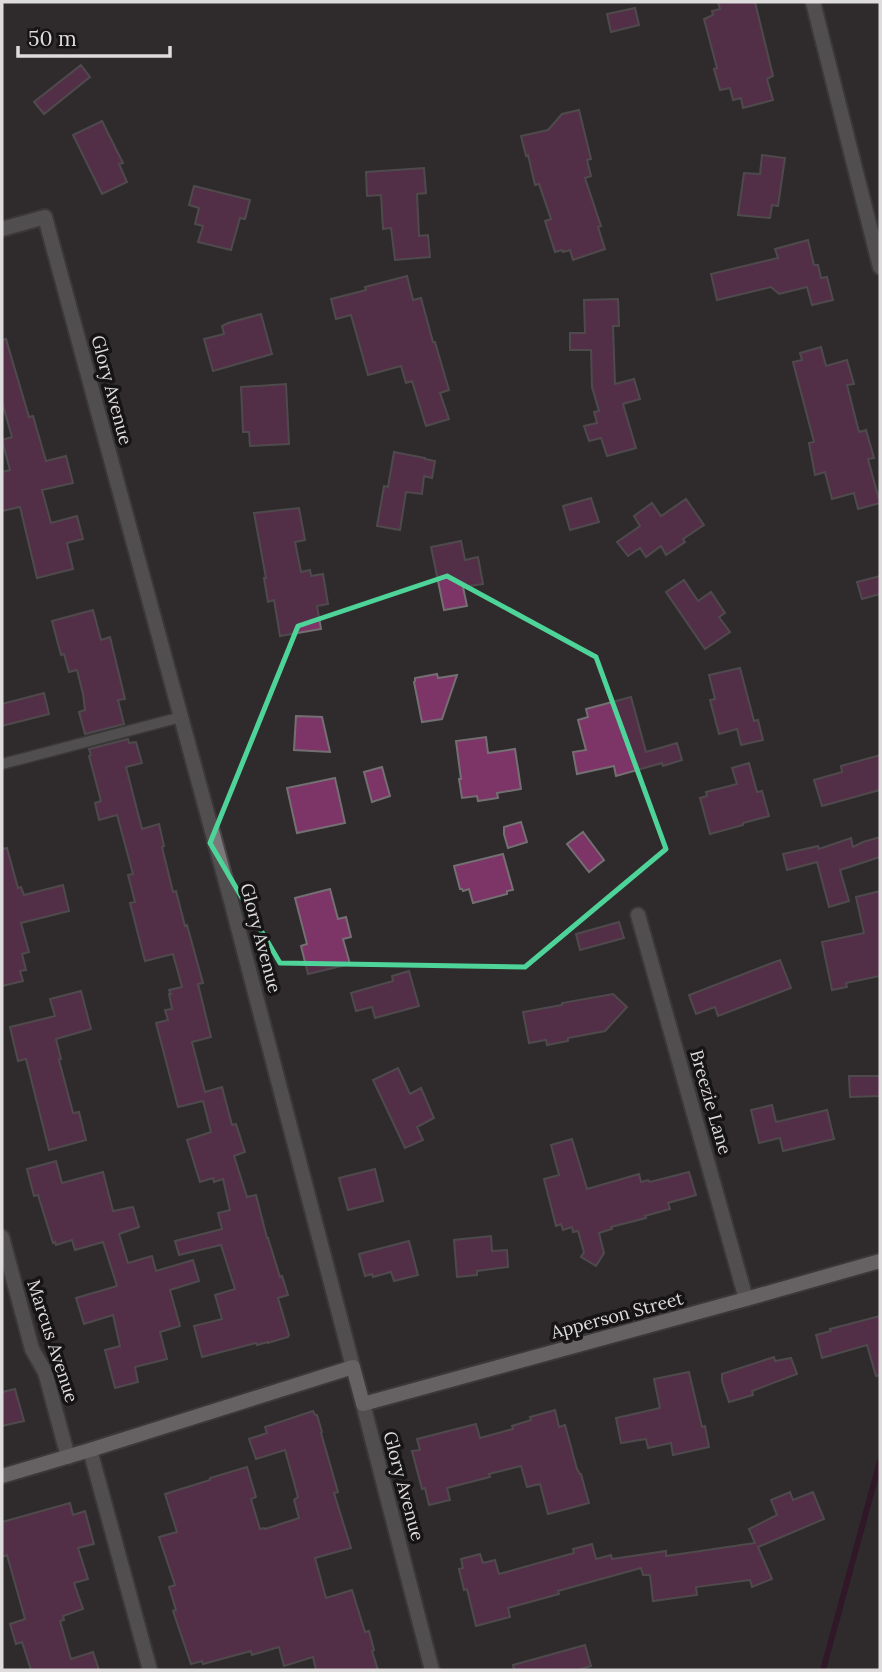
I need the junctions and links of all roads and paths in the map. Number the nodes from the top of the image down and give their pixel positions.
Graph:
1 (813, 2) edge
2 (2, 229) edge
3 (880, 267) edge
4 (181, 717) junction
5 (2, 764) edge
6 (638, 915) dead end
7 (2, 1237) edge
8 (880, 1261) edge
9 (746, 1299) junction
10 (353, 1367) junction
11 (363, 1404) junction
12 (90, 1450) junction
13 (68, 1457) junction
14 (2, 1476) edge
15 (150, 1670) edge
16 (432, 1670) edge

1 - 3 street
2 - 4 street, Glory Avenue
4 - 5 lane
4 - 10 street, Glory Avenue
6 - 9 street, Breezie Lane
7 - 13 street, Marcus Avenue
8 - 9 street, Apperson Street
9 - 11 street, Apperson Street
10 - 11 street, Glory Avenue
10 - 12 street
11 - 16 street, Glory Avenue
12 - 13 street
12 - 15 street
13 - 14 street

